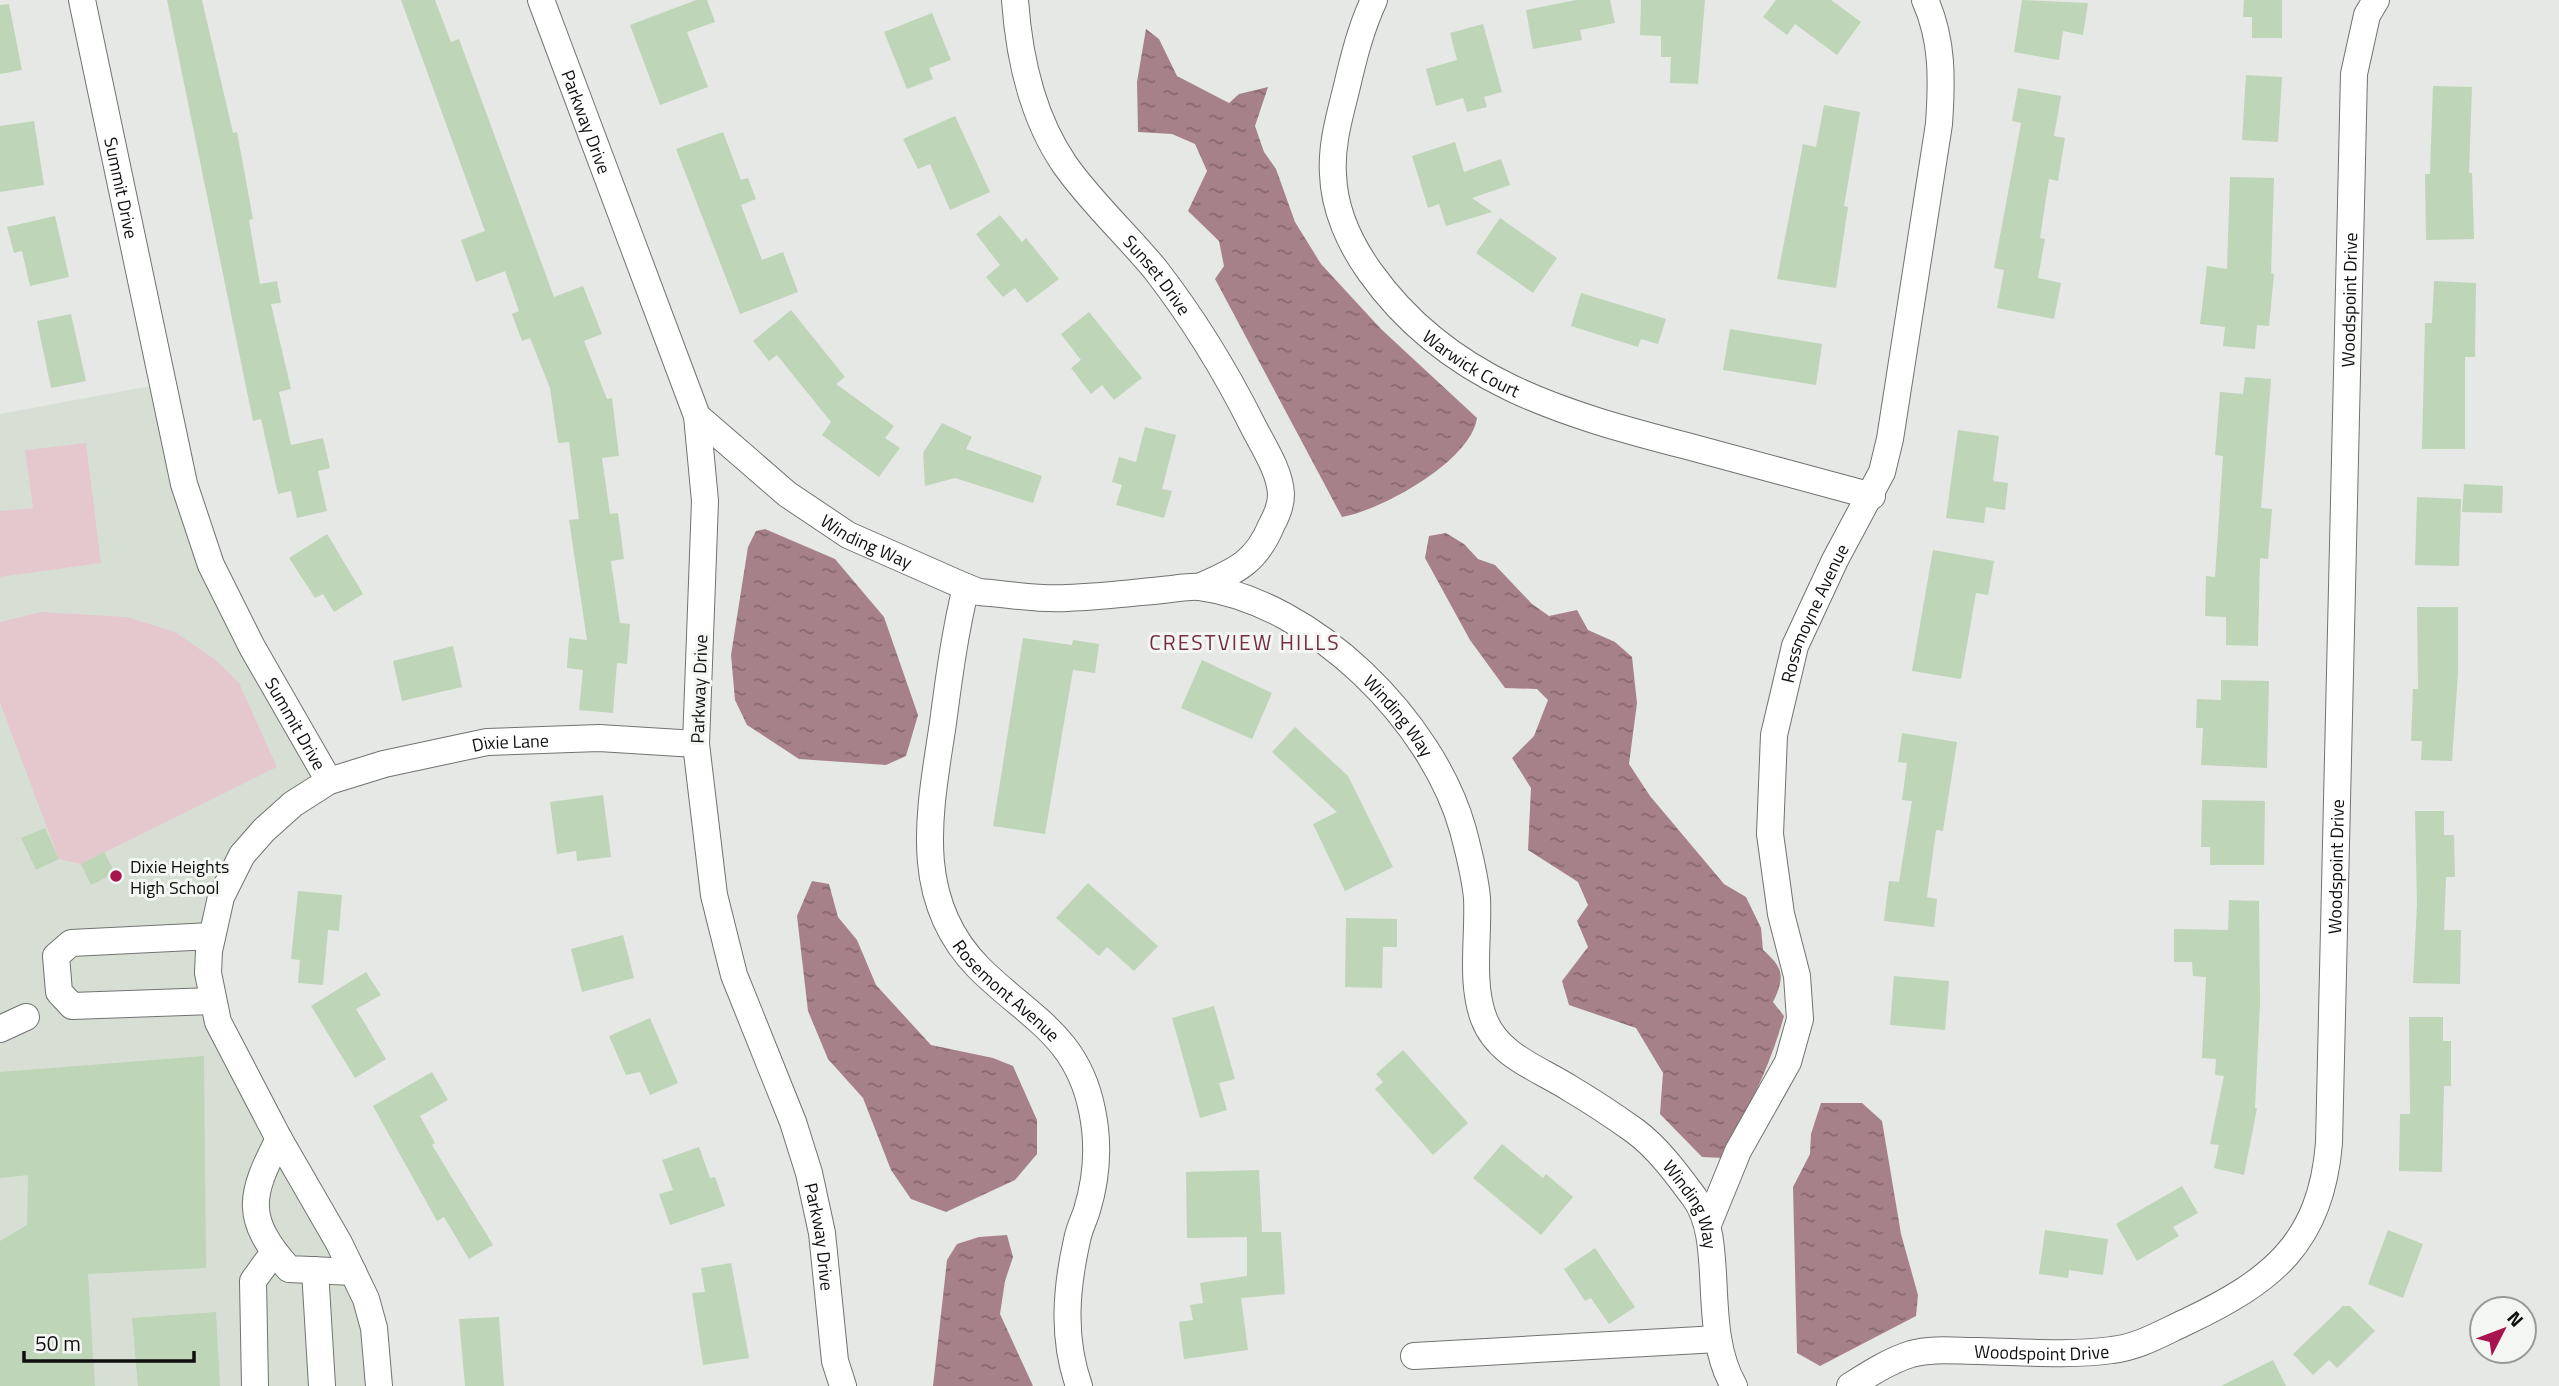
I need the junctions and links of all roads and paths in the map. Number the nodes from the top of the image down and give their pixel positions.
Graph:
1 (82, 0) edge
2 (541, 0) edge
3 (1015, 0) edge
4 (1374, 0) edge
5 (1925, 0) edge
6 (2376, 0) edge
7 (697, 416) junction
8 (1872, 496) junction
9 (1256, 555) junction
10 (966, 587) junction
11 (1199, 587) junction
12 (1269, 607) junction
13 (696, 744) junction
14 (329, 781) junction
15 (212, 936) junction
16 (201, 1001) junction
17 (26, 1017) dead end
18 (0, 1029) edge
19 (279, 1139) junction
20 (1709, 1222) junction
21 (274, 1252) junction
22 (315, 1270) junction
23 (353, 1272) junction
24 (1718, 1339) junction
25 (1414, 1356) dead end
26 (255, 1386) edge
27 (322, 1386) edge
28 (379, 1386) edge
29 (843, 1386) edge
30 (1079, 1386) edge
31 (1734, 1386) edge
32 (1850, 1386) edge

1 - 14 street, Summit Drive
2 - 7 street, Parkway Drive
3 - 9 street, Sunset Drive
4 - 8 street, Warwick Court
5 - 8 street, Rossmoyne Avenue
6 - 32 street, Woodspoint Drive
7 - 10 street, Winding Way
7 - 13 street, Parkway Drive
8 - 20 street, Rossmoyne Avenue
9 - 11 street, Sunset Drive
9 - 12 street
10 - 11 street, Winding Way
10 - 30 street, Rosemont Avenue
11 - 12 street, Winding Way
12 - 20 street, Winding Way
13 - 14 street, Dixie Lane
13 - 29 street, Parkway Drive
14 - 15 street, Summit Drive
15 - 16 street, Summit Drive
15 - 16 street
16 - 19 street, Summit Drive
17 - 18 street
19 - 21 street
19 - 23 street, Summit Drive
20 - 24 street, Winding Way
21 - 22 street
21 - 26 street
22 - 23 street
22 - 27 street
23 - 28 street, Summit Drive
24 - 25 street
24 - 31 street, Winding Way

